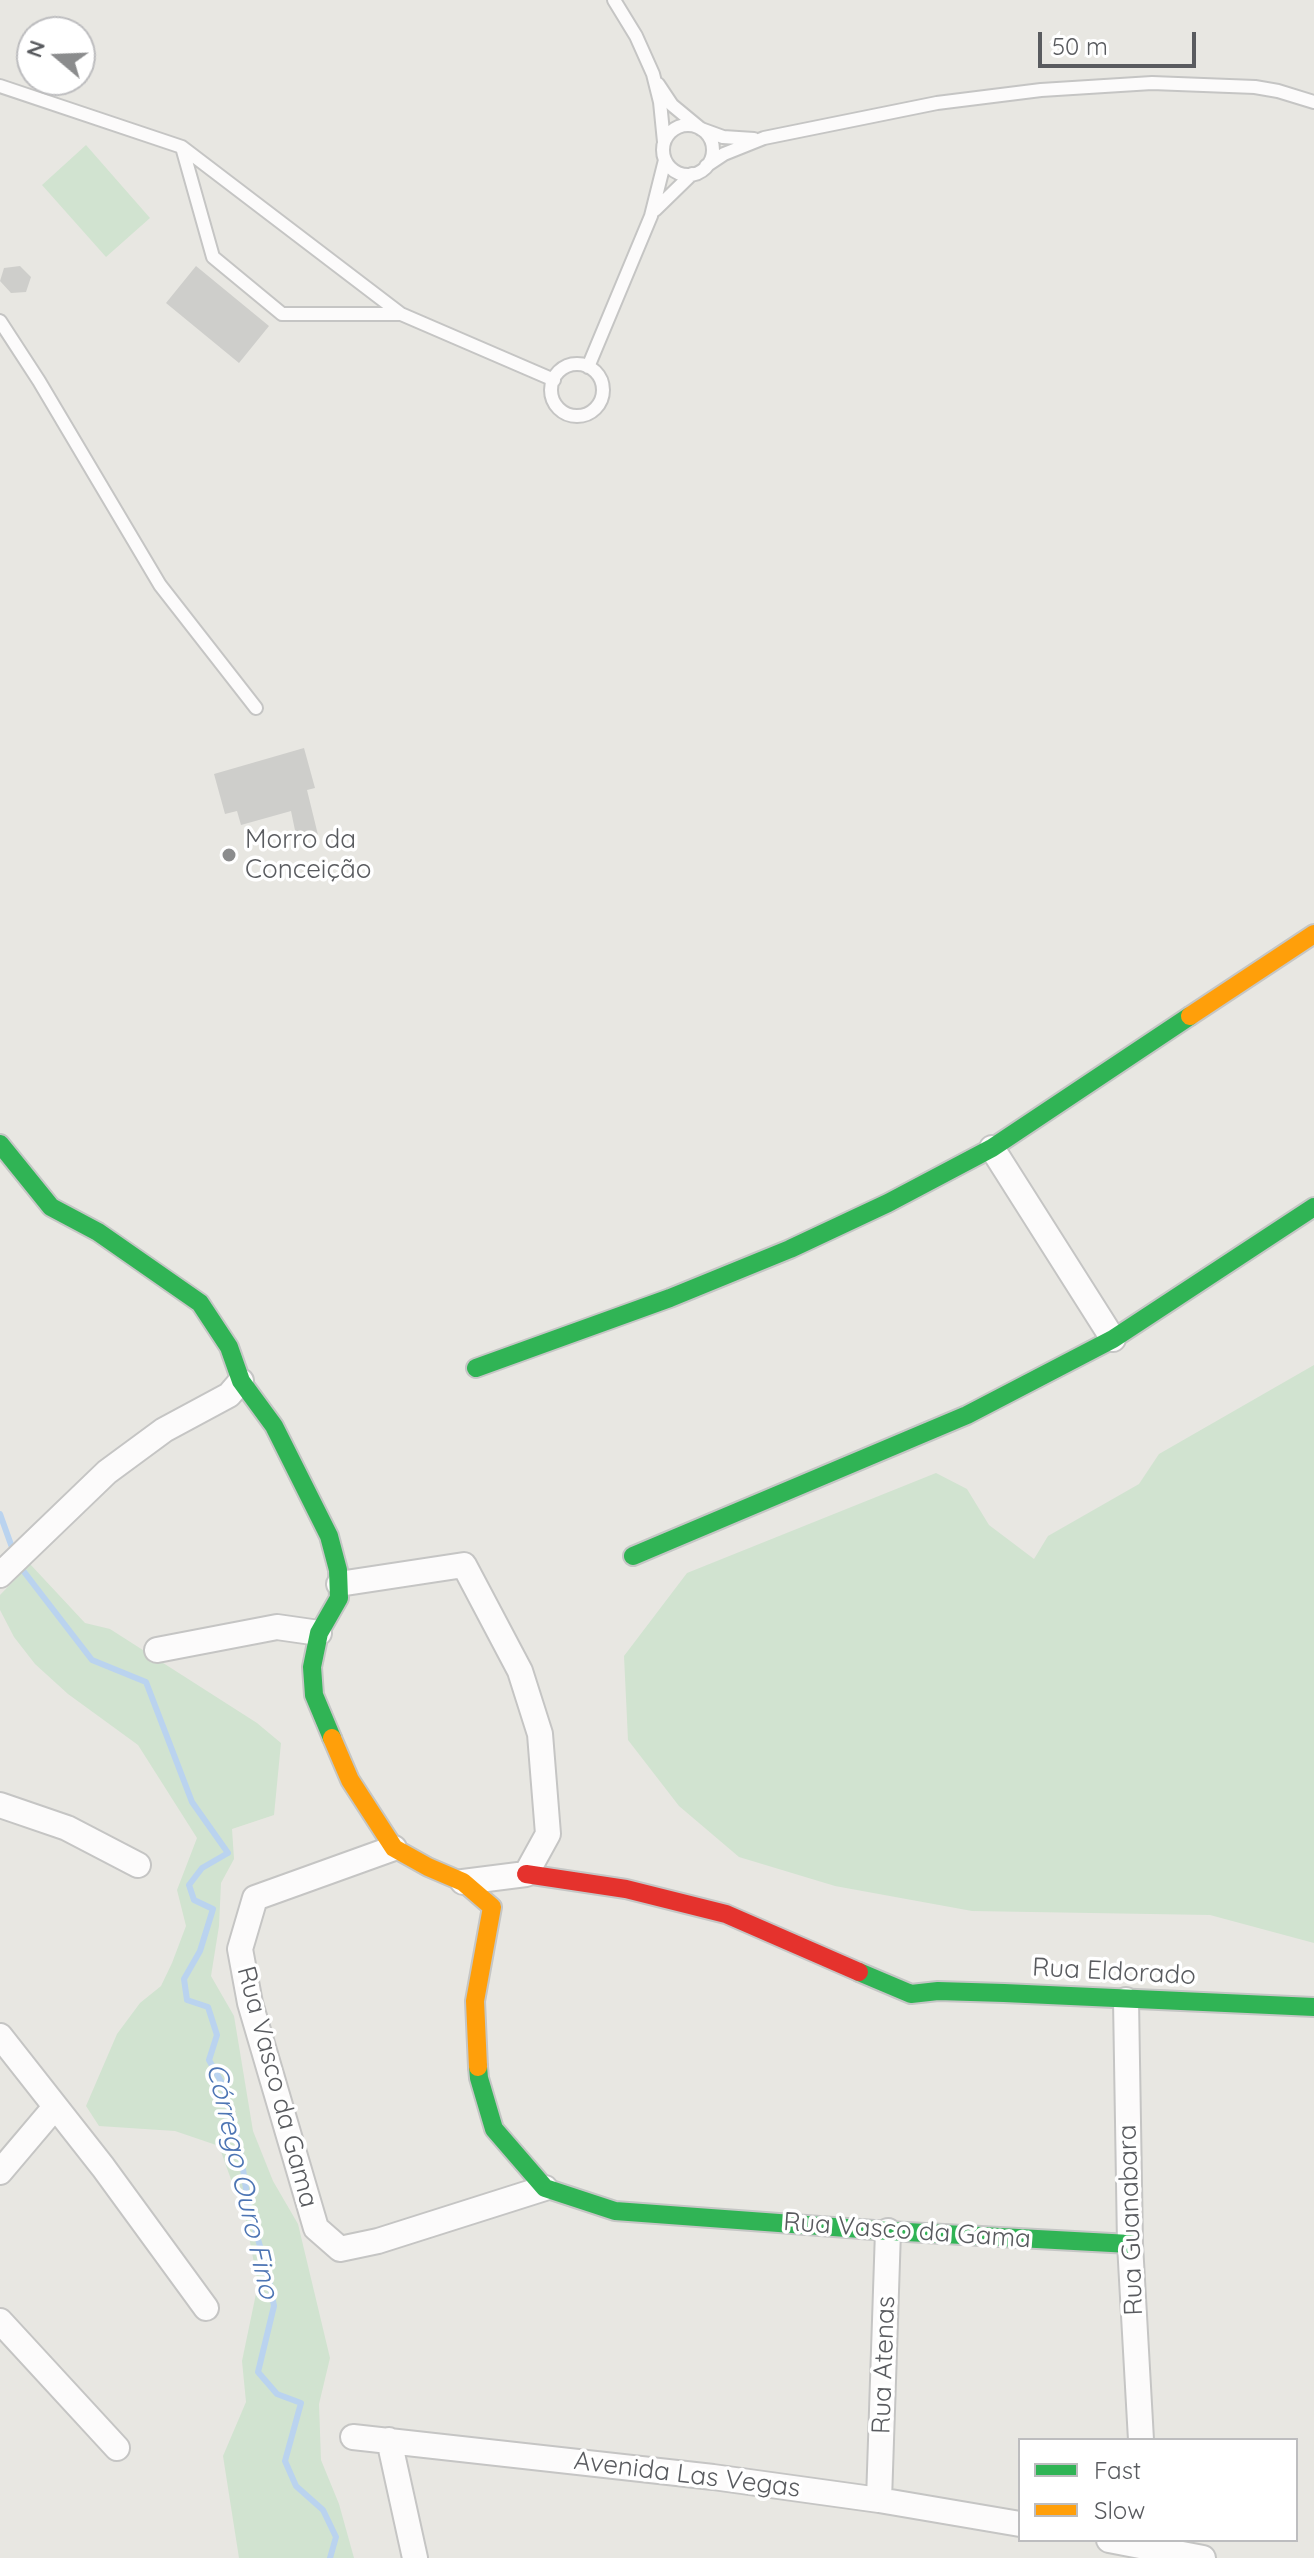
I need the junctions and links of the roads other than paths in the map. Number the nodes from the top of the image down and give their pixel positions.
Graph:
1 (614, 0) edge
2 (653, 74) junction
3 (0, 86) edge
4 (1314, 102) edge
5 (701, 129) junction
6 (764, 138) junction
7 (664, 143) junction
8 (182, 147) junction
9 (665, 160) junction
10 (706, 166) junction
11 (692, 174) junction
12 (651, 216) junction
13 (401, 314) junction
14 (0, 321) edge
15 (588, 367) junction
16 (554, 380) junction
17 (256, 708) dead end
18 (1314, 934) edge
19 (0, 1144) edge
20 (992, 1148) junction
21 (1314, 1207) edge
22 (1113, 1339) junction
23 (476, 1368) dead end
24 (241, 1381) junction
25 (633, 1556) dead end
26 (3, 1573) edge
27 (339, 1584) junction
28 (319, 1633) junction
29 (157, 1650) dead end
30 (0, 1805) edge
31 (394, 1848) junction
32 (138, 1865) dead end
33 (526, 1874) junction
34 (463, 1882) junction
35 (1126, 2000) junction
36 (1314, 2007) edge
37 (0, 2036) edge
38 (55, 2107) junction
39 (0, 2172) edge
40 (545, 2188) junction
41 (888, 2231) junction
42 (1130, 2244) junction
43 (206, 2308) dead end
44 (0, 2321) edge
45 (353, 2437) dead end
46 (1141, 2438) edge
47 (389, 2440) junction
48 (117, 2448) dead end
49 (879, 2500) junction
50 (1018, 2524) edge
51 (1124, 2542) edge
52 (1147, 2545) edge
53 (415, 2558) edge
54 (1203, 2558) edge

1 - 2 lane
2 - 5 lane
2 - 7 lane
3 - 8 lane
4 - 6 lane
5 - 6 lane
5 - 7 lane
5 - 10 lane
6 - 10 lane
7 - 9 lane
8 - 13 lane
8 - 13 lane
9 - 11 lane
9 - 12 lane
10 - 11 lane
11 - 12 lane
12 - 15 lane
13 - 16 lane
14 - 17 lane
15 - 16 lane
15 - 16 lane
18 - 20 street
19 - 24 street
20 - 22 street
20 - 23 street
21 - 22 street
22 - 25 street
24 - 26 street
24 - 27 street
27 - 28 street
27 - 33 street
28 - 29 street
28 - 31 street
30 - 32 street
31 - 34 street
31 - 40 street, Rua Vasco da Gama
33 - 34 street
33 - 35 street, Rua Eldorado
34 - 40 street
35 - 36 street, Rua Eldorado
35 - 42 street, Rua Guanabara
37 - 38 street
38 - 39 street
38 - 43 street
40 - 41 street, Rua Vasco da Gama
41 - 42 street, Rua Vasco da Gama
41 - 49 street, Rua Atenas
42 - 46 street, Rua Guanabara
44 - 48 street
45 - 47 street, Avenida Las Vegas
47 - 49 street, Avenida Las Vegas
47 - 53 street
49 - 50 street, Avenida Las Vegas
51 - 52 street
52 - 54 street

